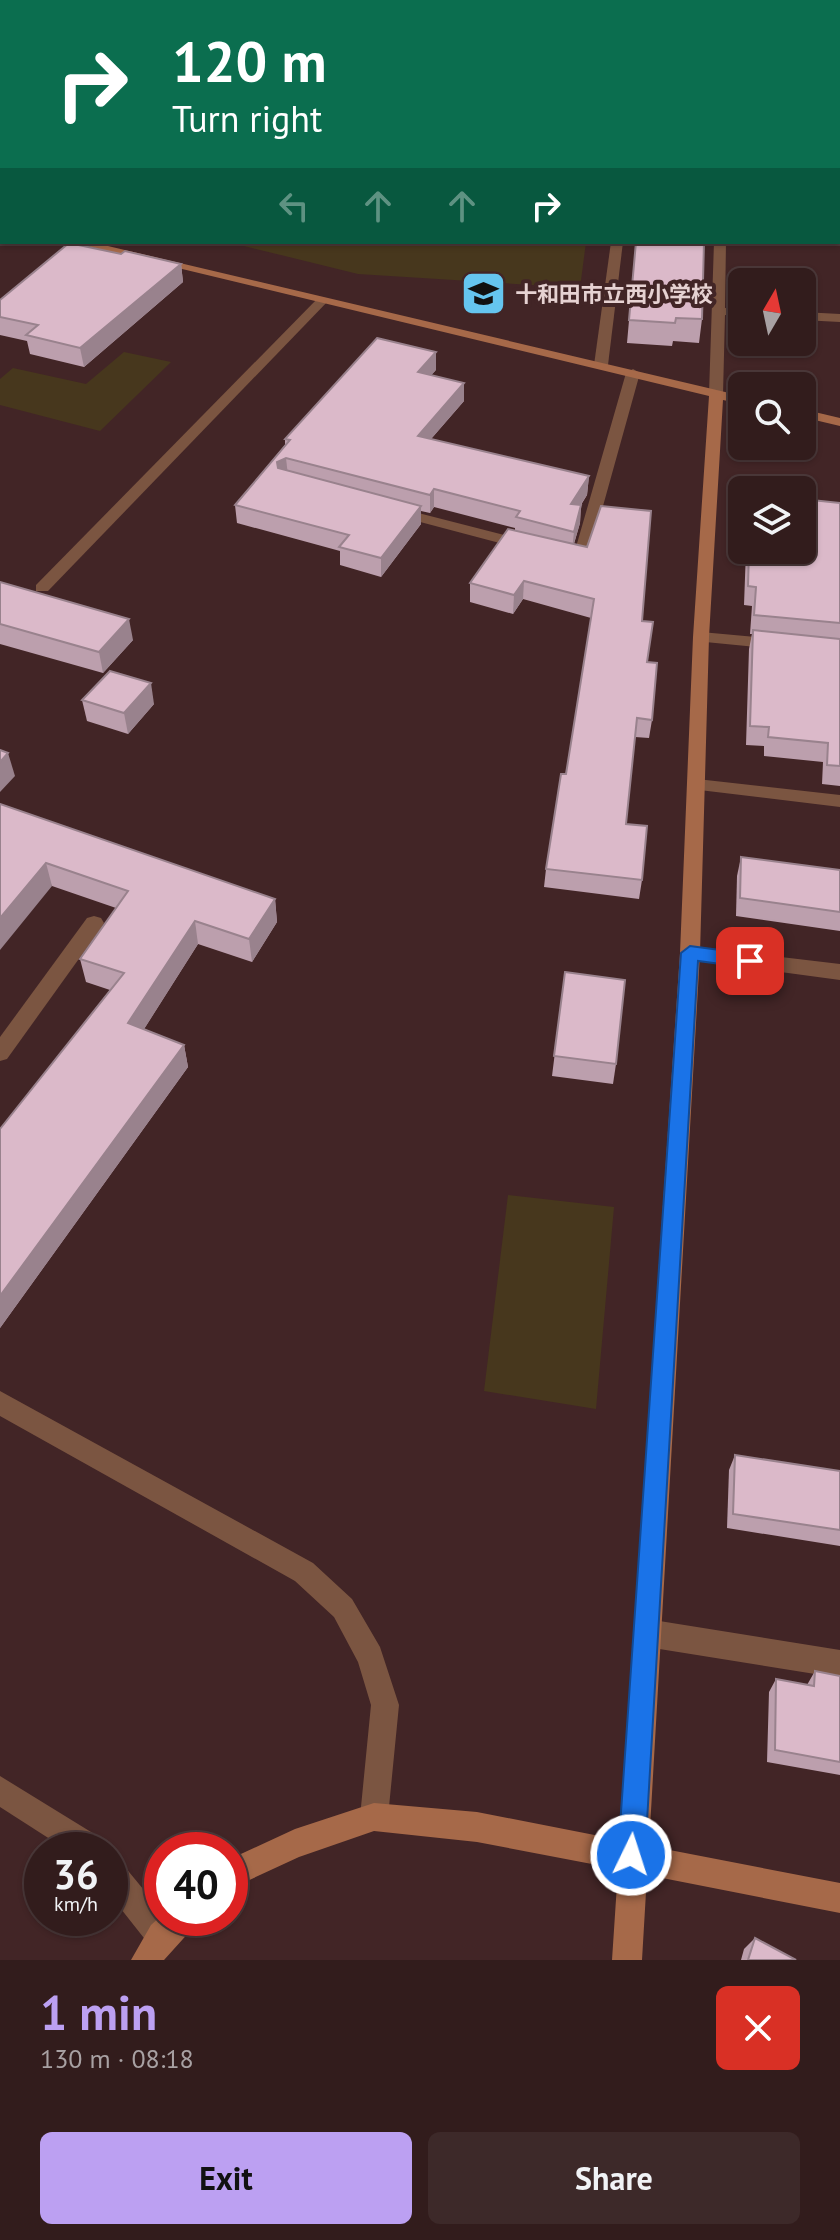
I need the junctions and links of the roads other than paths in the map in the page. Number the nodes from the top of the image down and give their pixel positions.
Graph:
1 (85, 244) edge
2 (617, 244) edge
3 (720, 244) edge
4 (323, 300) junction
5 (719, 311) junction
6 (728, 312) edge
7 (816, 317) edge
8 (840, 318) edge
9 (601, 365) junction
10 (633, 373) junction
11 (716, 394) junction
12 (728, 397) edge
13 (816, 416) edge
14 (840, 422) edge
15 (379, 507) edge
16 (42, 588) dead end
17 (701, 637) junction
18 (794, 646) edge
19 (697, 785) junction
20 (840, 801) edge
21 (94, 923) dead end
22 (690, 953) junction
23 (840, 972) edge
24 (0, 1053) edge
25 (0, 1403) edge
26 (647, 1633) junction
27 (840, 1664) edge
28 (0, 1790) edge
29 (374, 1817) junction
30 (66, 1832) edge
31 (631, 1855) junction
32 (248, 1866) edge
33 (128, 1894) edge
34 (840, 1898) edge
35 (163, 1938) edge
36 (627, 1960) edge

1 - 4 street
2 - 9 street
3 - 5 street
4 - 9 street
4 - 16 street
5 - 6 street
5 - 11 street
7 - 8 street
9 - 10 street
10 - 11 street
10 - 15 street
11 - 12 street
11 - 17 street
13 - 14 street
17 - 18 street
17 - 19 street
19 - 20 street
19 - 22 street
21 - 24 street
22 - 23 street
22 - 26 street
25 - 29 street
26 - 27 street
26 - 31 street
28 - 30 street
29 - 31 street
29 - 32 street
31 - 34 street
31 - 36 street
33 - 35 street

